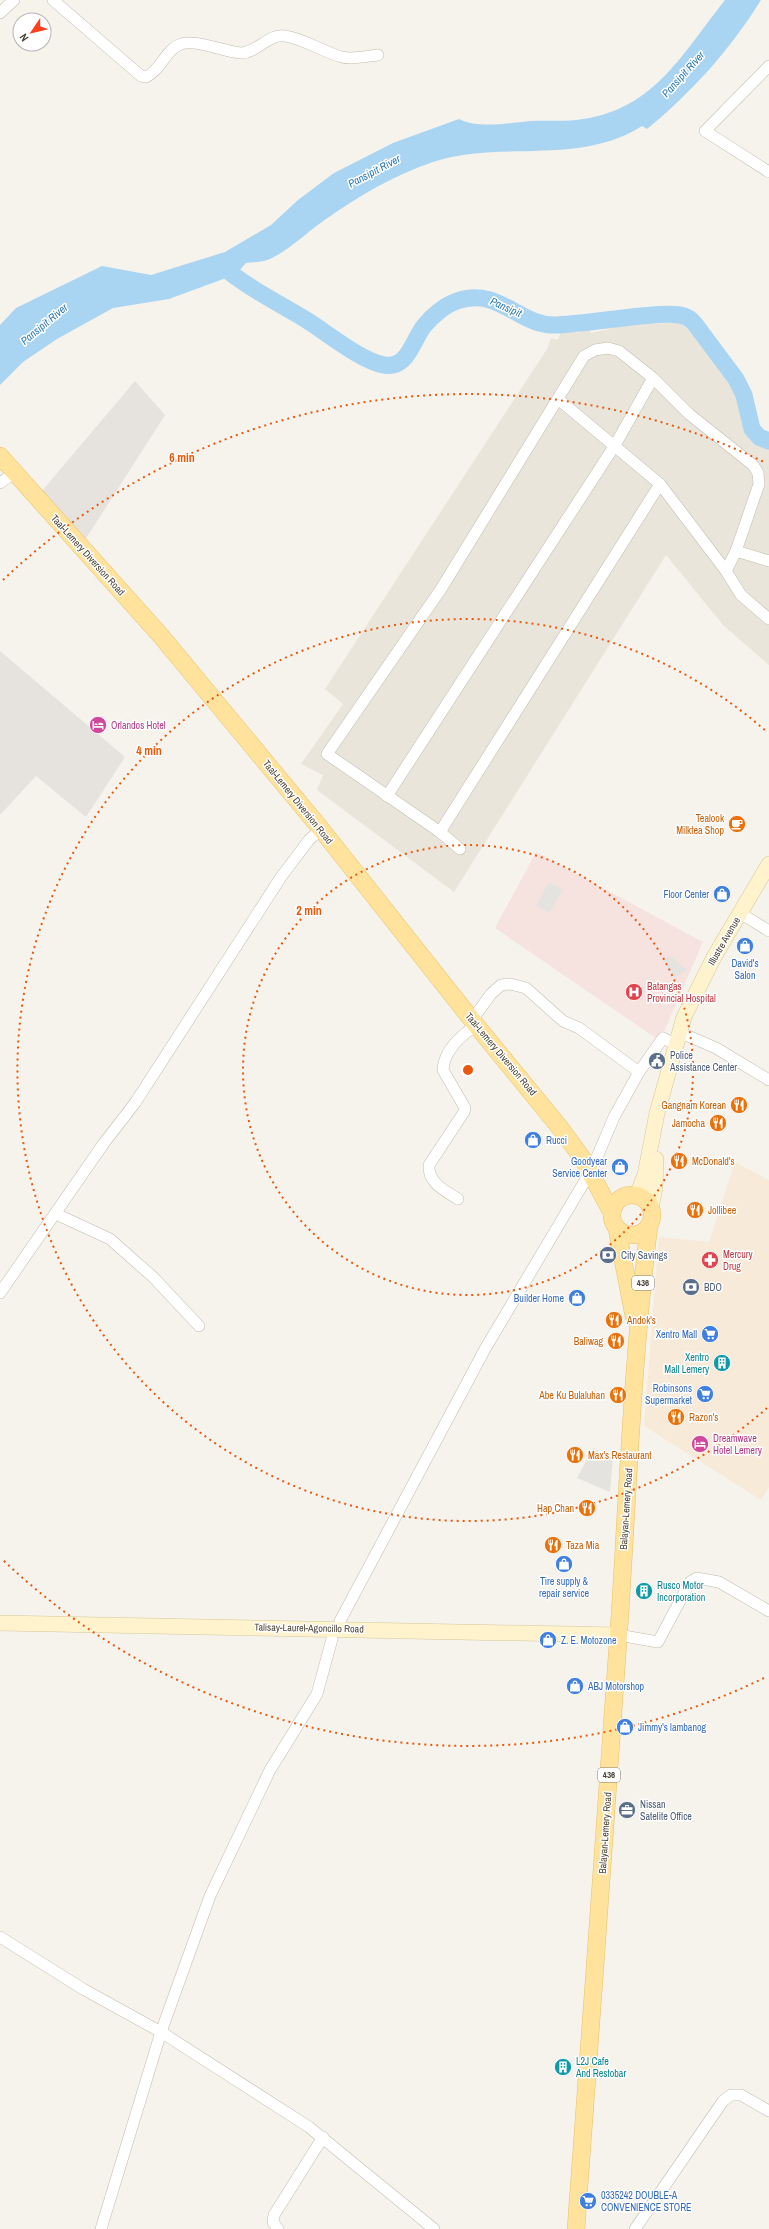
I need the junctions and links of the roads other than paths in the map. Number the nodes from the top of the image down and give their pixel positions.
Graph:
1 (14, 0) edge
2 (53, 0) edge
3 (0, 13) edge
4 (378, 56) dead end
5 (769, 66) edge
6 (768, 168) edge
7 (653, 378) junction
8 (558, 399) junction
9 (615, 445) junction
10 (0, 456) edge
11 (15, 472) junction
12 (0, 483) edge
13 (660, 484) junction
14 (736, 551) junction
15 (769, 561) edge
16 (726, 572) junction
17 (769, 619) edge
18 (387, 796) junction
19 (321, 829) junction
20 (440, 832) junction
21 (460, 849) dead end
22 (769, 864) edge
23 (740, 913) junction
24 (769, 931) edge
25 (474, 1022) junction
26 (677, 1039) junction
27 (640, 1072) junction
28 (769, 1080) edge
29 (657, 1113) junction
30 (588, 1167) junction
31 (637, 1195) junction
32 (458, 1200) dead end
33 (616, 1205) junction
34 (651, 1208) junction
35 (56, 1214) junction
36 (649, 1226) junction
37 (617, 1229) junction
38 (0, 1293) edge
39 (199, 1326) dead end
40 (638, 1340) junction
41 (769, 1611) edge
42 (340, 1621) dead end
43 (0, 1623) edge
44 (618, 1635) junction
45 (332, 1639) dead end
46 (0, 1937) edge
47 (160, 2032) junction
48 (769, 2112) edge
49 (324, 2138) junction
50 (101, 2229) edge
51 (278, 2229) edge
52 (434, 2229) edge
53 (576, 2229) edge
54 (635, 2229) edge

1 - 3 street
2 - 4 street
5 - 6 street
7 - 8 street
7 - 9 street
7 - 14 street
8 - 9 street
8 - 18 street
9 - 13 street
9 - 18 street
10 - 11 main road, Taal-Lemery Diversion Road
11 - 12 street
11 - 19 main road, Taal-Lemery Diversion Road
13 - 16 street
13 - 20 street
14 - 15 street
14 - 16 street
16 - 17 street
18 - 20 street
19 - 25 main road, Taal-Lemery Diversion Road
19 - 35 street
20 - 21 street
22 - 23 main road, Illustre Avenue / 436
23 - 24 street
23 - 26 main road, Illustre Avenue / 436
25 - 27 street
25 - 30 main road, Taal-Lemery Diversion Road
25 - 32 street
26 - 27 street
26 - 28 street
26 - 29 main road, Illustre Avenue / 436
27 - 30 street
29 - 31 main road, Illustre Avenue / 436
29 - 34 main road, Illustre Avenue / 436
30 - 33 main road, Taal-Lemery Diversion Road
30 - 42 street
31 - 33 main road
31 - 34 main road
33 - 37 main road, 436
34 - 36 main road, 436
35 - 38 street
35 - 39 street
36 - 37 main road
36 - 40 main road, Balayan-Lemery Road / 436
37 - 40 main road, Balayan-Lemery Road / 436
40 - 44 main road, Balayan-Lemery Road / 436
41 - 44 street
43 - 44 main road, Talisay-Laurel-Agoncillo Road
44 - 53 main road, Balayan-Lemery Road / 436
45 - 47 street
46 - 47 street
47 - 49 street
47 - 50 street
48 - 54 street
49 - 51 street
49 - 52 street

